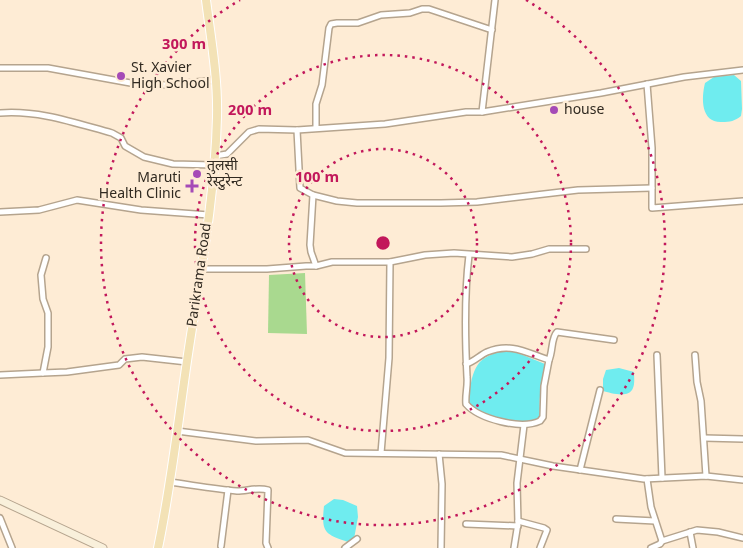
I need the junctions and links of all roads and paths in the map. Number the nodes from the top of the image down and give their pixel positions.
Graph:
1 (206, 0) edge
2 (495, 0) edge
3 (492, 30) junction
4 (0, 68) edge
5 (743, 70) edge
6 (216, 80) junction
7 (647, 84) junction
8 (482, 112) junction
9 (0, 113) edge
10 (316, 128) junction
11 (297, 130) junction
12 (215, 156) junction
13 (214, 164) junction
14 (652, 188) junction
15 (313, 195) junction
16 (743, 201) edge
17 (0, 212) edge
18 (209, 215) junction
19 (586, 249) dead end
20 (469, 256) junction
21 (46, 258) dead end
22 (390, 262) junction
23 (316, 266) junction
24 (201, 268) junction
25 (614, 340) dead end
26 (658, 355) dead end
27 (695, 355) dead end
28 (549, 360) junction
29 (187, 362) junction
30 (466, 364) junction
31 (43, 373) junction
32 (0, 375) edge
33 (600, 390) dead end
34 (524, 425) junction
35 (177, 432) junction
36 (704, 438) junction
37 (743, 439) edge
38 (381, 453) junction
39 (439, 454) junction
40 (520, 460) junction
41 (580, 470) junction
42 (706, 476) junction
43 (662, 478) junction
44 (648, 479) junction
45 (743, 480) edge
46 (169, 482) junction
47 (228, 490) junction
48 (0, 500) edge
49 (0, 518) edge
50 (616, 520) dead end
51 (655, 521) junction
52 (466, 524) dead end
53 (518, 524) junction
54 (690, 532) junction
55 (743, 538) edge
56 (357, 539) dead end
57 (662, 541) junction
58 (221, 546) dead end
59 (12, 548) edge
60 (103, 548) edge
61 (158, 548) edge
62 (268, 548) edge
63 (345, 548) edge
64 (441, 548) edge
65 (514, 548) edge
66 (540, 548) edge
67 (651, 548) edge
68 (693, 548) edge

1 - 6 main road, Parikrama Road
2 - 3 street
3 - 8 street
3 - 10 street
4 - 6 street
5 - 7 street
6 - 12 main road, Parikrama Road
7 - 8 street
7 - 14 street
8 - 10 street
9 - 13 street
10 - 11 street
11 - 12 street
11 - 15 street
12 - 13 main road, Parikrama Road
13 - 18 main road, Parikrama Road
14 - 15 street
14 - 16 street
15 - 23 street
17 - 18 street
18 - 24 main road, Parikrama Road
19 - 20 street
20 - 22 street
20 - 30 street
21 - 31 street
22 - 23 street
22 - 38 street
23 - 24 street
24 - 29 main road, Parikrama Road
25 - 28 street
26 - 43 street
27 - 36 street
28 - 30 street
28 - 34 street
29 - 31 street
29 - 35 main road, Parikrama Road
30 - 34 street
31 - 32 street
33 - 41 street
34 - 40 street
35 - 38 street
35 - 46 main road, Parikrama Road
36 - 37 street
36 - 42 street
38 - 39 street
39 - 40 street
39 - 64 street
40 - 41 street
40 - 53 street
41 - 44 street
42 - 43 street
42 - 45 street
43 - 44 street
44 - 51 street
46 - 47 street
46 - 61 main road, Parikrama Road
47 - 58 street
47 - 62 street
48 - 60 street
49 - 59 street
50 - 51 street
51 - 57 street
52 - 53 street
53 - 65 street
53 - 66 street
54 - 55 street
54 - 57 street
54 - 68 street
56 - 63 street
57 - 67 street

